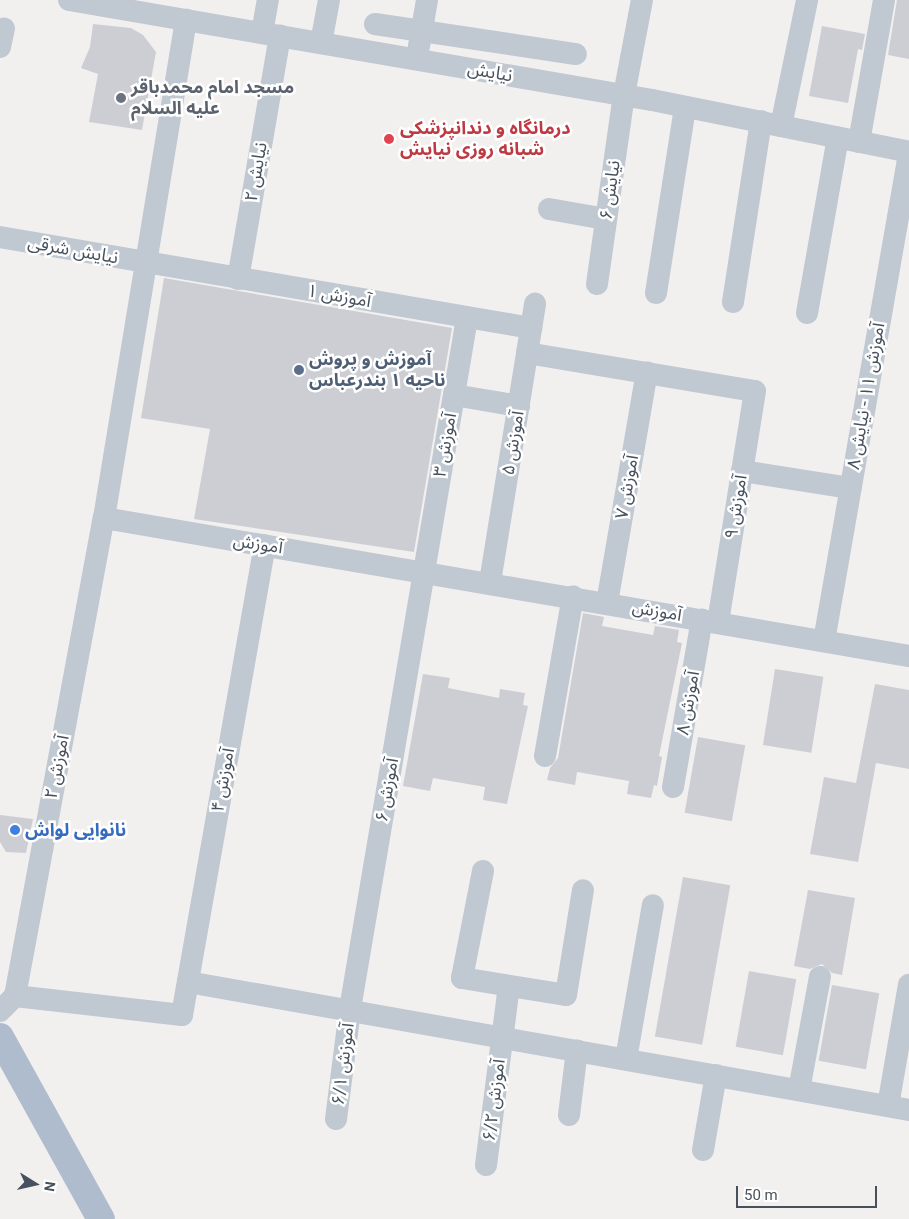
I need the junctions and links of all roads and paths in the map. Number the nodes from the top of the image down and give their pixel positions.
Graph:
1 (69, 0) edge
2 (268, 0) edge
3 (329, 0) edge
4 (427, 0) edge
5 (642, 0) edge
6 (807, 0) edge
7 (884, 0) edge
8 (154, 7) edge
9 (186, 20) junction
10 (375, 24) dead end
11 (422, 31) junction
12 (271, 35) junction
13 (321, 43) junction
14 (576, 54) dead end
15 (417, 60) junction
16 (624, 95) junction
17 (685, 107) junction
18 (771, 124) junction
19 (848, 140) junction
20 (909, 152) edge
21 (549, 209) dead end
22 (606, 219) junction
23 (0, 236) edge
24 (146, 263) junction
25 (238, 279) junction
26 (597, 284) dead end
27 (656, 293) dead end
28 (733, 302) dead end
29 (536, 304) dead end
30 (807, 313) dead end
31 (467, 318) junction
32 (532, 328) junction
33 (527, 353) junction
34 (648, 372) junction
35 (454, 395) junction
36 (519, 406) junction
37 (742, 471) junction
38 (850, 488) junction
39 (104, 518) junction
40 (265, 545) junction
41 (424, 571) junction
42 (490, 582) junction
43 (573, 596) junction
44 (607, 603) junction
45 (710, 621) junction
46 (824, 641) junction
47 (909, 656) edge
48 (546, 756) dead end
49 (673, 787) dead end
50 (483, 871) dead end
51 (583, 890) dead end
52 (653, 905) dead end
53 (820, 977) dead end
54 (188, 982) junction
55 (909, 985) edge
56 (509, 986) junction
57 (7, 1003) edge
58 (350, 1009) junction
59 (501, 1036) junction
60 (0, 1037) edge
61 (577, 1050) junction
62 (626, 1059) junction
63 (716, 1075) junction
64 (799, 1090) junction
65 (898, 1108) edge
66 (569, 1115) dead end
67 (336, 1119) dead end
68 (703, 1150) dead end
69 (486, 1164) dead end
70 (101, 1219) edge

1 - 8 street, نیایش
2 - 12 street, نیایش ۲
3 - 13 street
4 - 11 street
5 - 16 street, نیایش ۶
6 - 18 street
7 - 19 street
8 - 9 street, نیایش
9 - 12 street, نیایش
9 - 24 street
10 - 11 street
11 - 14 street
11 - 15 street
12 - 13 street, نیایش
12 - 25 street, نیایش ۲
13 - 15 street, نیایش
15 - 16 street, نیایش
16 - 17 street, نیایش
16 - 22 street, نیایش ۶
17 - 18 street, نیایش
17 - 27 street
18 - 19 street, نیایش
18 - 28 street
19 - 20 street, نیایش
19 - 30 street
20 - 38 street, آموزش ۱۱ - نیایش ۸
21 - 22 street
22 - 26 street, نیایش ۶
23 - 24 street, نیایش شرقی
24 - 25 street, آموزش ۱
24 - 39 street
25 - 31 street, آموزش ۱
29 - 32 street, آموزش ۵
31 - 32 street, آموزش ۱
31 - 35 street, آموزش ۳
32 - 33 street, آموزش ۵
33 - 34 street
33 - 36 street, آموزش ۵
34 - 37 street, آموزش ۹
34 - 44 street, آموزش ۷
35 - 36 street
35 - 41 street, آموزش ۳
36 - 42 street, آموزش ۵
37 - 38 street
37 - 45 street, آموزش ۹
38 - 46 street, آموزش ۱۱ - نیایش ۸
39 - 40 street, آموزش
39 - 57 street, آموزش ۲
40 - 41 street, آموزش
40 - 54 street, آموزش ۴
41 - 42 street, آموزش
41 - 58 street, آموزش ۶
42 - 43 street, آموزش
43 - 44 street, آموزش
43 - 48 street
44 - 45 street, آموزش
45 - 46 street, آموزش
45 - 49 street, آموزش ۸
46 - 47 street, آموزش
50 - 56 street
51 - 56 street
52 - 62 street
53 - 64 street
54 - 57 street, آموزش ۴
54 - 58 street
55 - 65 street
56 - 59 street, آموزش ۶/۲
58 - 59 street
58 - 67 street, آموزش ۶/۱
59 - 61 street
59 - 69 street, آموزش ۶/۲
60 - 70 main road
61 - 62 street
61 - 66 street
62 - 63 street
63 - 64 street
63 - 68 street
64 - 65 street

